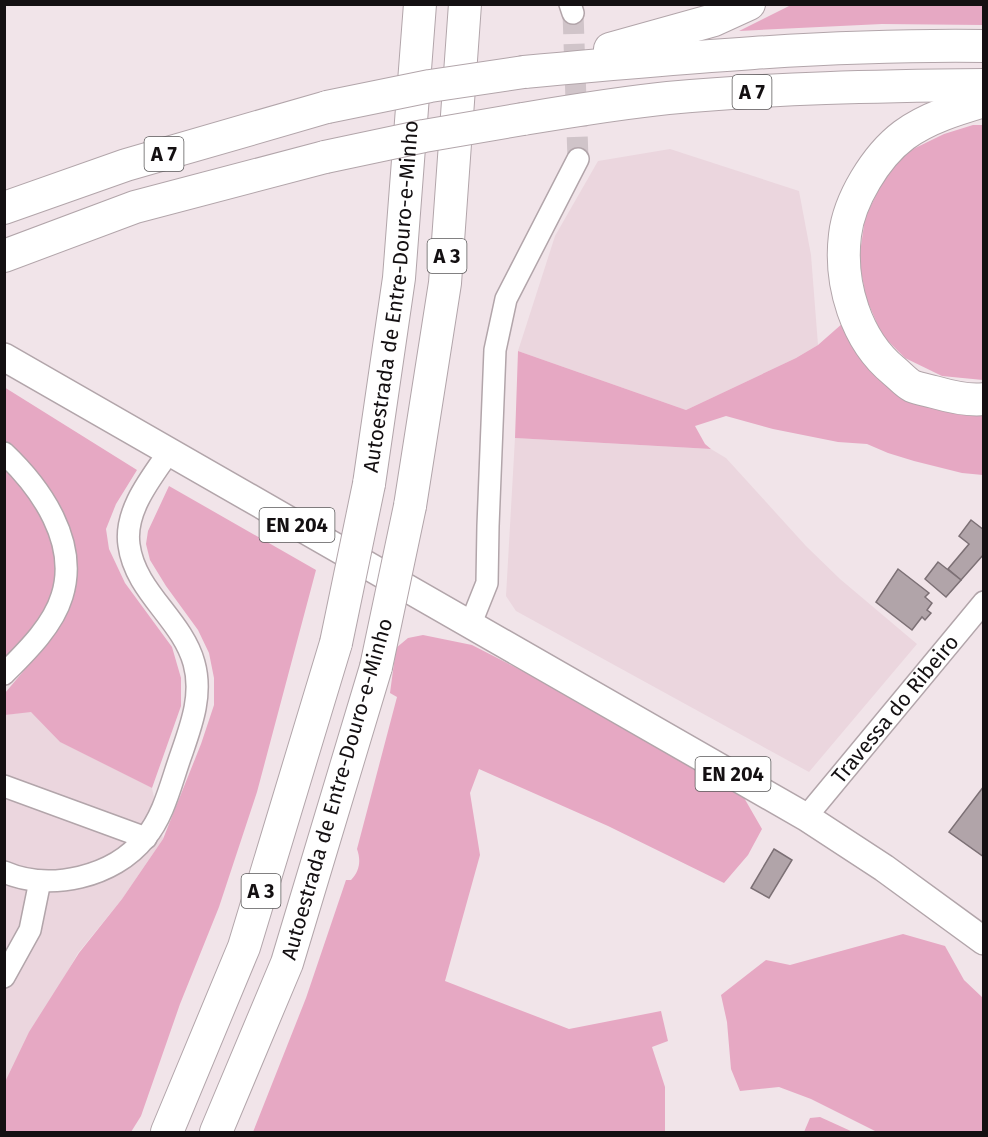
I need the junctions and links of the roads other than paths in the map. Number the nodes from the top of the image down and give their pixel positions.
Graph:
1 (420, 4) edge
2 (465, 4) edge
3 (749, 4) edge
4 (984, 46) edge
5 (524, 72) junction
6 (984, 86) edge
7 (984, 101) edge
8 (578, 159) tunnel mouth
9 (4, 208) edge
10 (4, 256) edge
11 (4, 357) edge
12 (984, 399) edge
13 (169, 452) junction
14 (4, 453) edge
15 (984, 602) edge
16 (471, 623) junction
17 (4, 674) edge
18 (4, 786) edge
19 (806, 817) junction
20 (146, 838) junction
21 (4, 872) edge
22 (40, 881) junction
23 (984, 941) edge
24 (4, 977) edge
25 (167, 1132) edge
26 (216, 1132) edge

1 - 25 highway, Autoestrada de Entre-Douro-e-Minho / A 3, bridge
2 - 26 highway, Autoestrada de Entre-Douro-e-Minho / A 3, bridge
3 - 5 highway
4 - 5 highway, A 7
5 - 9 highway, A 7, bridge
6 - 10 highway, A 7, bridge
7 - 12 highway
8 - 16 street
11 - 13 main road, EN 204
13 - 16 main road, EN 204
13 - 20 street
14 - 17 street
15 - 19 street, Travessa do Ribeiro
16 - 19 main road, EN 204
18 - 20 street
19 - 23 main road, EN 204
20 - 22 street
21 - 22 street
22 - 24 street

